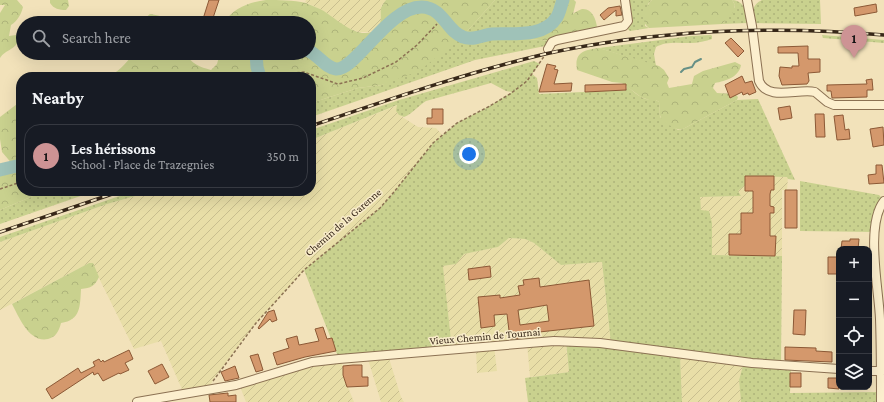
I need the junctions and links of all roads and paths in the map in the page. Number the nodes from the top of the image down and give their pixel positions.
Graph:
1 (625, 0) edge
2 (747, 0) edge
3 (438, 24) dead end
4 (548, 49) joint
5 (316, 76) edge
6 (884, 105) edge
7 (16, 184) edge
8 (0, 189) edge
9 (884, 201) edge
10 (836, 369) edge
11 (872, 371) edge
12 (881, 371) junction
13 (208, 390) junction
14 (136, 402) edge
15 (881, 402) edge

1 - 4 street
2 - 6 street
3 - 5 path
4 - 13 path, Chemin de la Garenne
7 - 8 path
9 - 12 street
10 - 13 street, Vieux Chemin de Tournai
11 - 12 street
12 - 15 street
13 - 14 street, Vieux Chemin de Tournai

